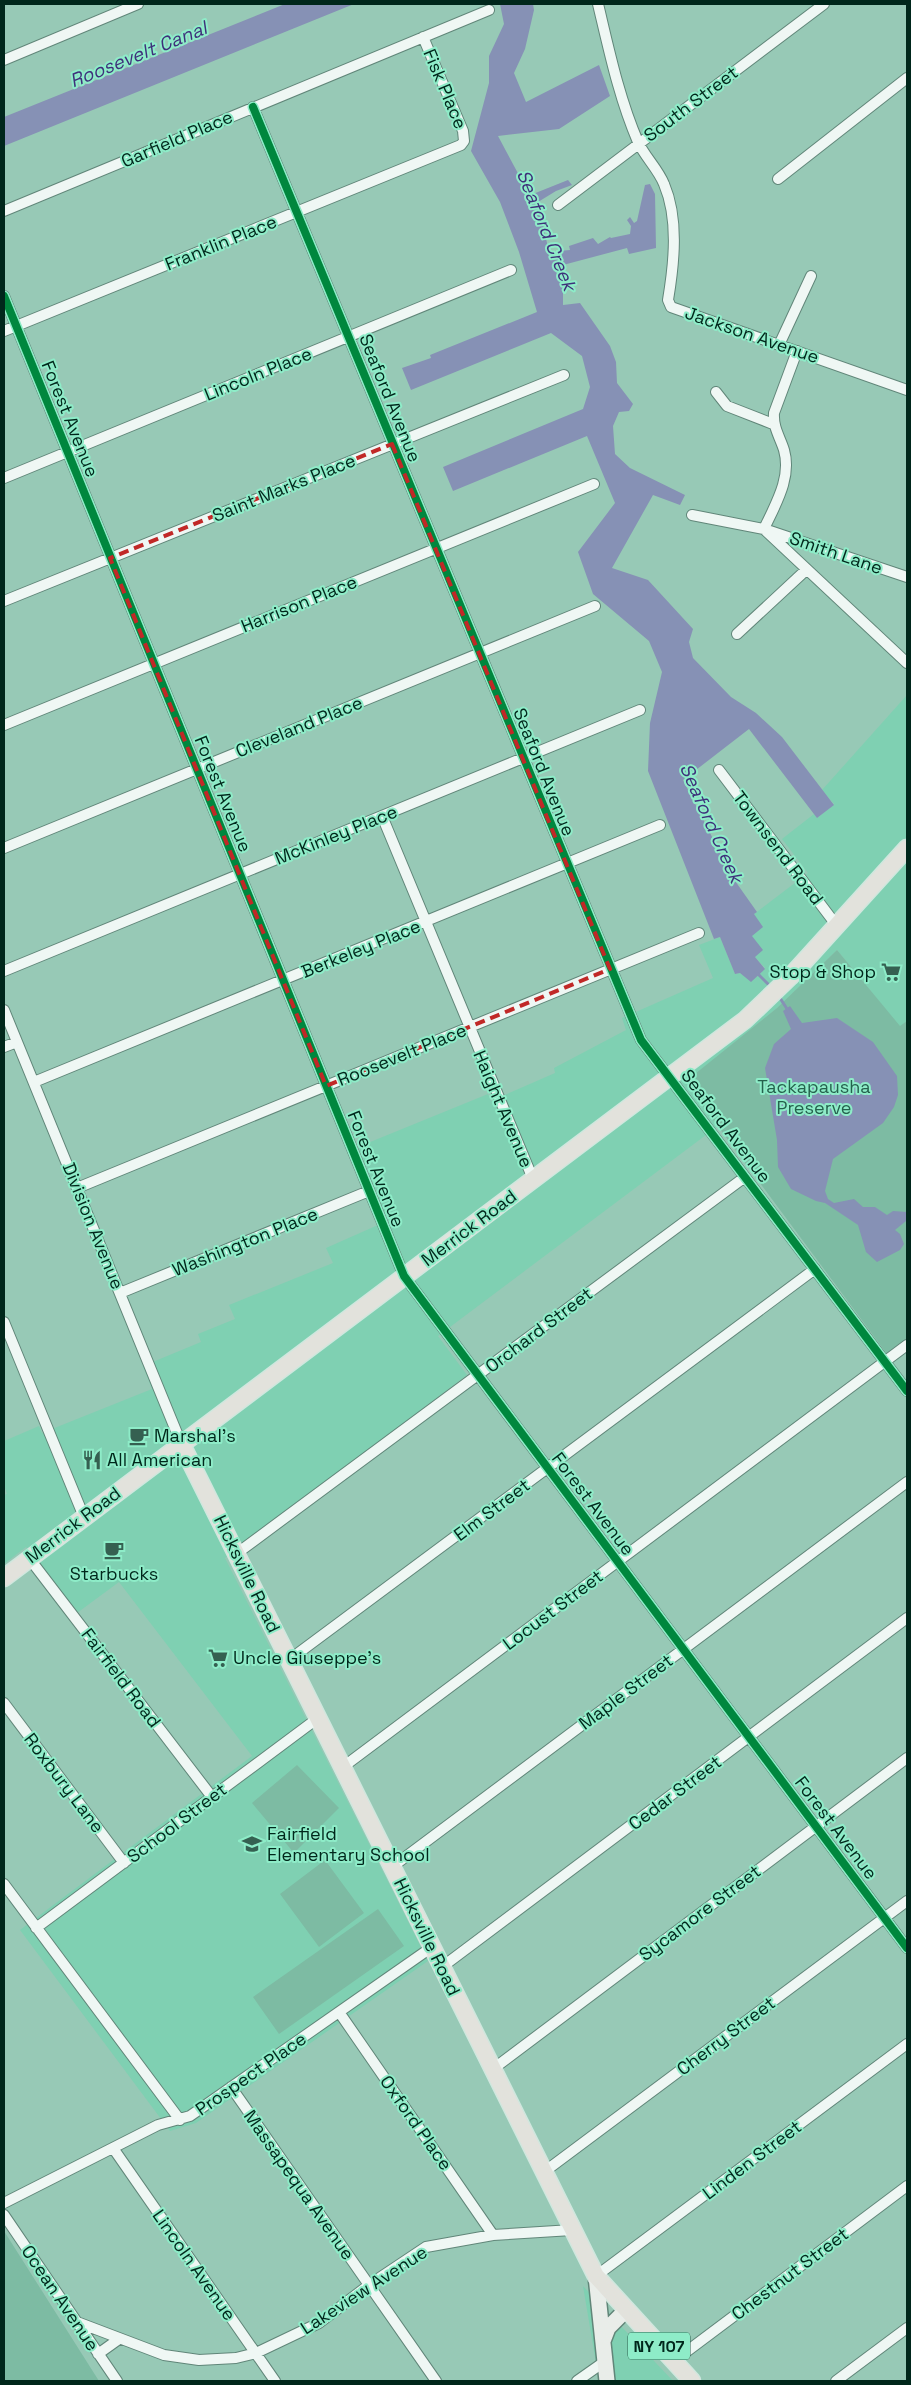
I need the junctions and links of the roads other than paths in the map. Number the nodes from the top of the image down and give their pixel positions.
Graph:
1 (138, 4) edge
2 (598, 4) edge
3 (824, 4) edge
4 (489, 10) dead end
5 (423, 37) junction
6 (4, 60) edge
7 (907, 78) edge
8 (253, 107) junction
9 (464, 141) joint
10 (639, 144) junction
11 (778, 178) dead end
12 (558, 205) dead end
13 (4, 210) edge
14 (297, 212) junction
15 (511, 270) dead end
16 (811, 276) dead end
17 (4, 296) edge
18 (16, 326) junction
19 (4, 331) edge
20 (348, 338) junction
21 (779, 345) junction
22 (797, 351) junction
23 (564, 375) dead end
24 (907, 390) edge
25 (716, 392) dead end
26 (773, 424) junction
27 (392, 444) junction
28 (67, 452) junction
29 (4, 478) edge
30 (594, 484) dead end
31 (692, 515) dead end
32 (764, 529) junction
33 (436, 549) junction
34 (110, 558) junction
35 (806, 570) junction
36 (907, 577) edge
37 (4, 600) edge
38 (594, 606) dead end
39 (737, 634) dead end
40 (479, 654) junction
41 (154, 663) junction
42 (907, 663) edge
43 (640, 710) dead end
44 (4, 724) edge
45 (523, 758) junction
46 (197, 769) junction
47 (719, 770) dead end
48 (382, 816) junction
49 (660, 825) dead end
50 (4, 848) edge
51 (907, 848) edge
52 (566, 864) junction
53 (240, 874) junction
54 (425, 923) junction
55 (837, 926) junction
56 (699, 933) dead end
57 (610, 969) junction
58 (4, 971) edge
59 (283, 980) junction
60 (4, 1010) edge
61 (468, 1027) junction
62 (17, 1042) junction
63 (4, 1047) edge
64 (670, 1078) junction
65 (34, 1082) junction
66 (326, 1086) junction
67 (746, 1177) junction
68 (533, 1179) junction
69 (77, 1188) junction
70 (369, 1191) junction
71 (815, 1269) junction
72 (404, 1276) junction
73 (120, 1293) junction
74 (4, 1322) edge
75 (907, 1345) edge
76 (885, 1362) junction
77 (478, 1375) junction
78 (907, 1391) edge
79 (181, 1443) junction
80 (548, 1468) junction
81 (907, 1482) edge
82 (84, 1517) junction
83 (236, 1554) junction
84 (29, 1558) junction
85 (618, 1561) junction
86 (4, 1578) edge
87 (907, 1618) edge
88 (684, 1649) junction
89 (290, 1660) junction
90 (4, 1703) edge
91 (318, 1718) junction
92 (749, 1737) junction
93 (907, 1758) edge
94 (343, 1767) junction
95 (212, 1797) junction
96 (816, 1826) junction
97 (124, 1863) junction
98 (392, 1867) junction
99 (4, 1884) edge
100 (907, 1901) edge
101 (885, 1918) junction
102 (36, 1928) junction
103 (432, 1947) junction
104 (907, 1948) edge
105 (442, 1967) junction
106 (339, 2012) junction
107 (907, 2044) edge
108 (493, 2069) junction
109 (232, 2087) junction
110 (180, 2120) junction
111 (112, 2148) junction
112 (544, 2172) junction
113 (907, 2186) edge
114 (4, 2203) edge
115 (4, 2215) edge
116 (572, 2230) junction
117 (493, 2234) junction
118 (596, 2276) junction
119 (369, 2285) junction
120 (626, 2310) junction
121 (77, 2322) junction
122 (907, 2328) edge
123 (119, 2340) junction
124 (602, 2342) junction
125 (256, 2353) junction
126 (98, 2354) junction
127 (674, 2361) junction
128 (604, 2362) junction
129 (117, 2381) edge
130 (275, 2381) edge
131 (436, 2381) edge
132 (577, 2381) edge
133 (607, 2381) edge
134 (692, 2381) edge
135 (836, 2381) edge

1 - 6 street
2 - 10 street, Jackson Avenue
3 - 10 street, South Street
4 - 5 street, Garfield Place
5 - 8 street, Garfield Place
5 - 9 street, Fisk Place
7 - 11 street
8 - 13 street, Garfield Place
8 - 14 street, Seaford Avenue
9 - 14 street, Franklin Place
10 - 12 street, South Street
10 - 21 street, Jackson Avenue
14 - 18 street, Franklin Place
14 - 20 street, Seaford Avenue
15 - 20 street, Lincoln Place
16 - 21 street
17 - 18 street, Forest Avenue
18 - 19 street, Franklin Place
18 - 28 street, Forest Avenue
20 - 27 street, Seaford Avenue
20 - 28 street, Lincoln Place
21 - 22 street, Jackson Avenue
22 - 24 street, Jackson Avenue
22 - 26 street
23 - 27 street, Saint Marks Place
25 - 26 street
26 - 32 street
27 - 33 street, Seaford Avenue
27 - 34 street, Saint Marks Place
28 - 29 street, Lincoln Place
28 - 34 street, Forest Avenue
30 - 33 street, Harrison Place
31 - 32 street, Smith Lane
32 - 35 street
32 - 36 street, Smith Lane
33 - 40 street, Seaford Avenue
33 - 41 street, Harrison Place
34 - 37 street, Saint Marks Place
34 - 41 street, Forest Avenue
35 - 39 street
35 - 42 street
38 - 40 street, Cleveland Place
40 - 45 street, Seaford Avenue
40 - 46 street, Cleveland Place
41 - 44 street, Harrison Place
41 - 46 street, Forest Avenue
43 - 45 street, McKinley Place
45 - 48 street, McKinley Place
45 - 52 street, Seaford Avenue
46 - 50 street, Cleveland Place
46 - 53 street, Forest Avenue
47 - 55 street, Townsend Road
48 - 53 street, McKinley Place
48 - 54 street, Haight Avenue
49 - 52 street, Berkeley Place
51 - 55 main road, Merrick Road
52 - 54 street, Berkeley Place
52 - 57 street, Seaford Avenue
53 - 58 street, McKinley Place
53 - 59 street, Forest Avenue
54 - 59 street, Berkeley Place
54 - 61 street, Haight Avenue
55 - 64 main road, Merrick Road
56 - 57 street, Roosevelt Place
57 - 61 street, Roosevelt Place
57 - 64 street, Seaford Avenue
59 - 65 street, Berkeley Place
59 - 66 street, Forest Avenue
60 - 62 street, Division Avenue
61 - 66 street, Roosevelt Place
61 - 68 street, Haight Avenue
62 - 63 street
62 - 65 street, Division Avenue
64 - 67 street, Seaford Avenue
64 - 68 main road, Merrick Road
65 - 69 street, Division Avenue
66 - 69 street, Roosevelt Place
66 - 70 street, Forest Avenue
67 - 71 street, Seaford Avenue
67 - 77 street, Orchard Street
68 - 72 main road, Merrick Road
69 - 73 street, Division Avenue
70 - 72 street, Forest Avenue
70 - 73 street, Washington Place
71 - 76 street, Seaford Avenue
71 - 80 street, Elm Street
72 - 77 street, Forest Avenue
72 - 79 main road, Merrick Road
73 - 79 street, Division Avenue
74 - 82 street
75 - 76 street, Locust Street
76 - 78 street, Seaford Avenue
76 - 85 street, Locust Street
77 - 80 street, Forest Avenue
77 - 83 street, Orchard Street
79 - 82 main road, Merrick Road
79 - 83 main road, Hicksville Road / NY 107
80 - 85 street, Forest Avenue
80 - 89 street, Elm Street
81 - 88 street, Maple Street
82 - 84 main road, Merrick Road
83 - 89 main road, Hicksville Road / NY 107
84 - 86 main road, Merrick Road
84 - 95 street, Fairfield Road
85 - 88 street, Forest Avenue
85 - 94 street, Locust Street
87 - 92 street, Cedar Street
88 - 92 street, Forest Avenue
88 - 98 street, Maple Street
89 - 91 main road, Hicksville Road / NY 107
90 - 97 street, Roxbury Lane
91 - 94 main road, Hicksville Road / NY 107
91 - 95 street, School Street
92 - 96 street, Forest Avenue
92 - 105 street, Cedar Street
93 - 96 street, Sycamore Street
94 - 98 main road, Hicksville Road / NY 107
95 - 97 street, School Street
96 - 101 street, Forest Avenue
96 - 108 street, Sycamore Street
97 - 102 street, School Street
98 - 103 main road, Hicksville Road / NY 107
99 - 102 street
100 - 101 street, Cherry Street
101 - 104 street, Forest Avenue
101 - 112 street, Cherry Street
102 - 110 street
103 - 105 main road, Hicksville Road / NY 107
103 - 106 street, Prospect Place
105 - 108 main road, Hicksville Road / NY 107
106 - 109 street, Prospect Place
106 - 117 street, Oxford Place
107 - 118 street, Linden Street
108 - 112 main road, Hicksville Road / NY 107
109 - 110 street, Prospect Place
109 - 119 street, Massapequa Avenue
110 - 111 street, Prospect Place
111 - 114 street, Prospect Place
111 - 125 street, Lincoln Avenue
112 - 116 main road, Hicksville Road / NY 107
113 - 127 street, Chestnut Street
115 - 121 street, Ocean Avenue
116 - 117 street, Lakeview Avenue
116 - 118 main road, Hicksville Road / NY 107
117 - 119 street, Lakeview Avenue
118 - 120 main road, Hicksville Road / NY 107
118 - 124 main road
119 - 125 street, Lakeview Avenue
119 - 131 street, Massapequa Avenue
120 - 124 main road
120 - 127 main road, Hicksville Road / NY 107
121 - 123 street, Lakeview Avenue
121 - 126 street, Ocean Avenue
122 - 135 street
123 - 125 street, Lakeview Avenue
123 - 126 street
124 - 128 main road
125 - 130 street, Lincoln Avenue
126 - 129 street, Ocean Avenue
127 - 134 main road, Hicksville Road / NY 107
128 - 132 street
128 - 133 main road

